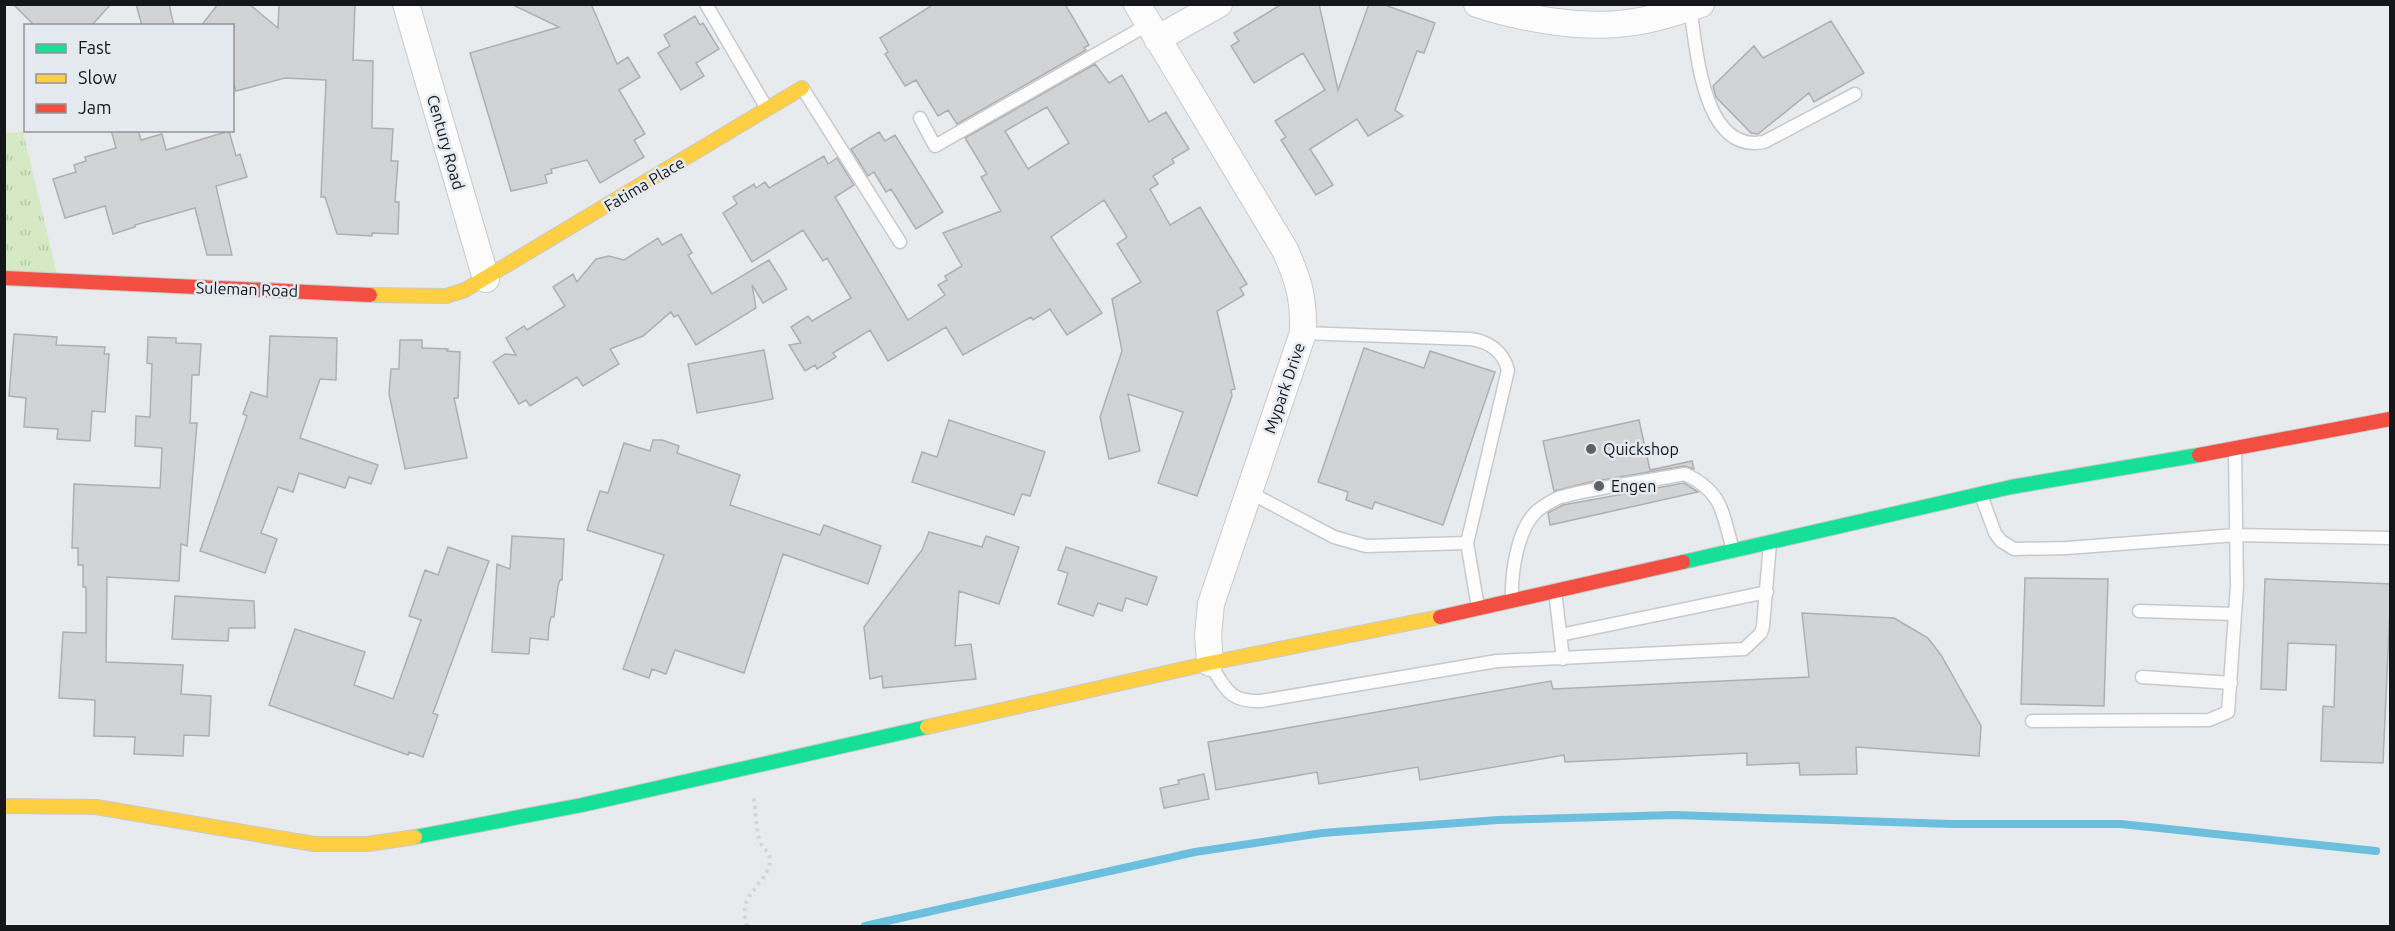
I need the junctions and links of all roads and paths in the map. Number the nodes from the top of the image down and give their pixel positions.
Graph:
1 (406, 4) edge
2 (706, 4) edge
3 (1219, 4) edge
4 (1477, 4) edge
5 (1695, 6) edge
6 (1148, 22) edge
7 (802, 88) joint
8 (1855, 93) dead end
9 (767, 109) junction
10 (920, 118) dead end
11 (900, 242) dead end
12 (4, 278) edge
13 (486, 279) junction
14 (1303, 333) junction
15 (2391, 419) edge
16 (2235, 449) junction
17 (1249, 492) junction
18 (1980, 494) junction
19 (2236, 535) junction
20 (2391, 538) edge
21 (1770, 542) junction
22 (1467, 543) junction
23 (1733, 550) junction
24 (1555, 590) junction
25 (1767, 592) junction
26 (1512, 600) junction
27 (1478, 607) junction
28 (2139, 610) dead end
29 (2235, 614) junction
30 (1560, 635) junction
31 (1563, 658) junction
32 (1210, 663) junction
33 (2142, 676) dead end
34 (2232, 683) junction
35 (2032, 721) dead end
36 (745, 768) junction
37 (4, 806) edge
38 (747, 927) edge

1 - 13 street, Century Road
2 - 9 lane
3 - 6 street
4 - 5 street
5 - 8 lane
6 - 10 lane
6 - 14 street, Mypark Drive
7 - 9 street, Fatima Place
7 - 11 lane
9 - 13 street, Fatima Place
12 - 13 street, Suleman Road
14 - 17 street, Mypark Drive
14 - 22 lane
15 - 16 street
16 - 18 street
16 - 19 lane
17 - 22 lane
17 - 32 street, Mypark Drive
18 - 19 lane
18 - 21 street
19 - 20 lane
19 - 29 lane
21 - 23 street
21 - 25 lane
22 - 27 lane
23 - 24 street
23 - 26 lane
24 - 26 street
24 - 30 lane
25 - 30 lane
25 - 31 lane
26 - 27 street
27 - 32 street
28 - 29 lane
29 - 34 lane
30 - 31 lane
31 - 32 lane
32 - 36 street
33 - 34 lane
34 - 35 lane
36 - 37 street
36 - 38 path

